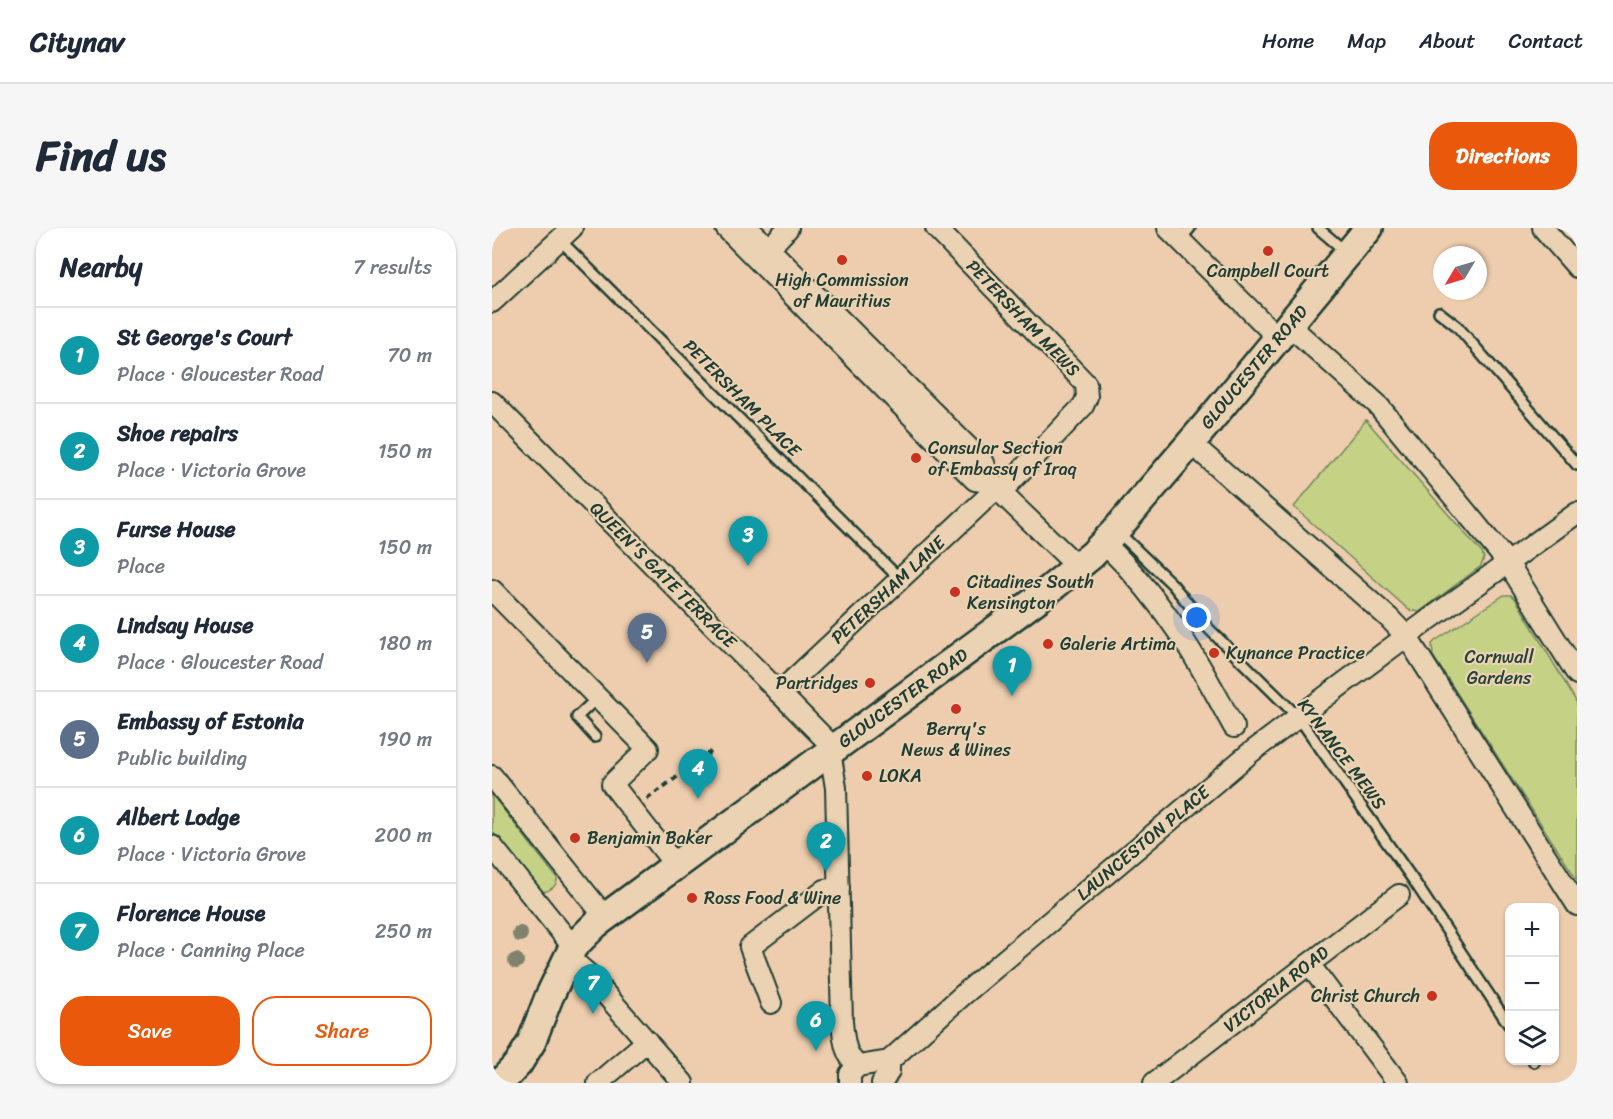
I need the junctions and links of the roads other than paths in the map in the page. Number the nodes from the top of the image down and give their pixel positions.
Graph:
1 (726, 228) edge
2 (748, 228) edge
3 (788, 228) edge
4 (936, 228) edge
5 (1318, 228) edge
6 (1369, 228) edge
7 (1544, 228) edge
8 (1179, 232) edge
9 (566, 234) edge
10 (763, 254) junction
11 (1348, 254) junction
12 (1577, 267) edge
13 (492, 302) edge
14 (1439, 312) dead end
15 (1284, 331) junction
16 (492, 402) edge
17 (1191, 443) junction
18 (1577, 465) edge
19 (996, 487) junction
20 (1577, 513) edge
21 (1110, 537) junction
22 (1508, 563) junction
23 (1078, 567) junction
24 (900, 579) junction
25 (492, 590) edge
26 (1407, 637) junction
27 (1577, 674) edge
28 (778, 693) junction
29 (598, 697) junction
30 (1299, 718) junction
31 (1234, 726) dead end
32 (595, 736) dead end
33 (830, 751) junction
34 (492, 776) edge
35 (492, 846) edge
36 (676, 866) junction
37 (839, 888) junction
38 (1399, 895) dead end
39 (1577, 904) edge
40 (604, 917) junction
41 (569, 954) junction
42 (1309, 964) junction
43 (771, 1003) dead end
44 (1505, 1019) edge
45 (647, 1041) junction
46 (889, 1061) junction
47 (854, 1075) edge
48 (500, 1083) edge
49 (598, 1083) edge
50 (683, 1083) edge
51 (882, 1083) edge
52 (1154, 1083) edge
53 (1398, 1083) edge

1 - 10 street
2 - 10 street
3 - 10 street
4 - 19 street, PETERSHAM MEWS
5 - 11 lane
6 - 11 main road, GLOUCESTER ROAD
7 - 12 street
8 - 15 street
9 - 13 street
9 - 24 lane, PETERSHAM PLACE
10 - 19 street
11 - 15 main road, GLOUCESTER ROAD
14 - 18 lane
15 - 17 main road, GLOUCESTER ROAD
15 - 22 street
16 - 28 street, QUEEN'S GATE TERRACE
17 - 21 main road, GLOUCESTER ROAD
17 - 26 street
19 - 23 street
19 - 24 street, PETERSHAM LANE
20 - 22 street
21 - 23 main road, GLOUCESTER ROAD
21 - 30 lane, KYNANCE MEWS
21 - 31 street
22 - 26 street
22 - 27 street
23 - 33 main road, GLOUCESTER ROAD
24 - 28 street, PETERSHAM LANE
25 - 29 street
26 - 30 street, LAUNCESTON PLACE
26 - 39 street
28 - 33 street, QUEEN'S GATE TERRACE
29 - 32 lane
29 - 36 street
30 - 44 lane, KYNANCE MEWS
30 - 46 street, LAUNCESTON PLACE
33 - 36 main road, GLOUCESTER ROAD
33 - 37 street
34 - 40 street
35 - 41 street
36 - 40 main road, GLOUCESTER ROAD
37 - 43 street
37 - 47 street
38 - 42 street, VICTORIA ROAD
40 - 41 main road, GLOUCESTER ROAD
41 - 45 street
41 - 48 main road
42 - 52 street, VICTORIA ROAD
42 - 53 street
45 - 49 street
45 - 50 street
46 - 47 street
46 - 51 street

